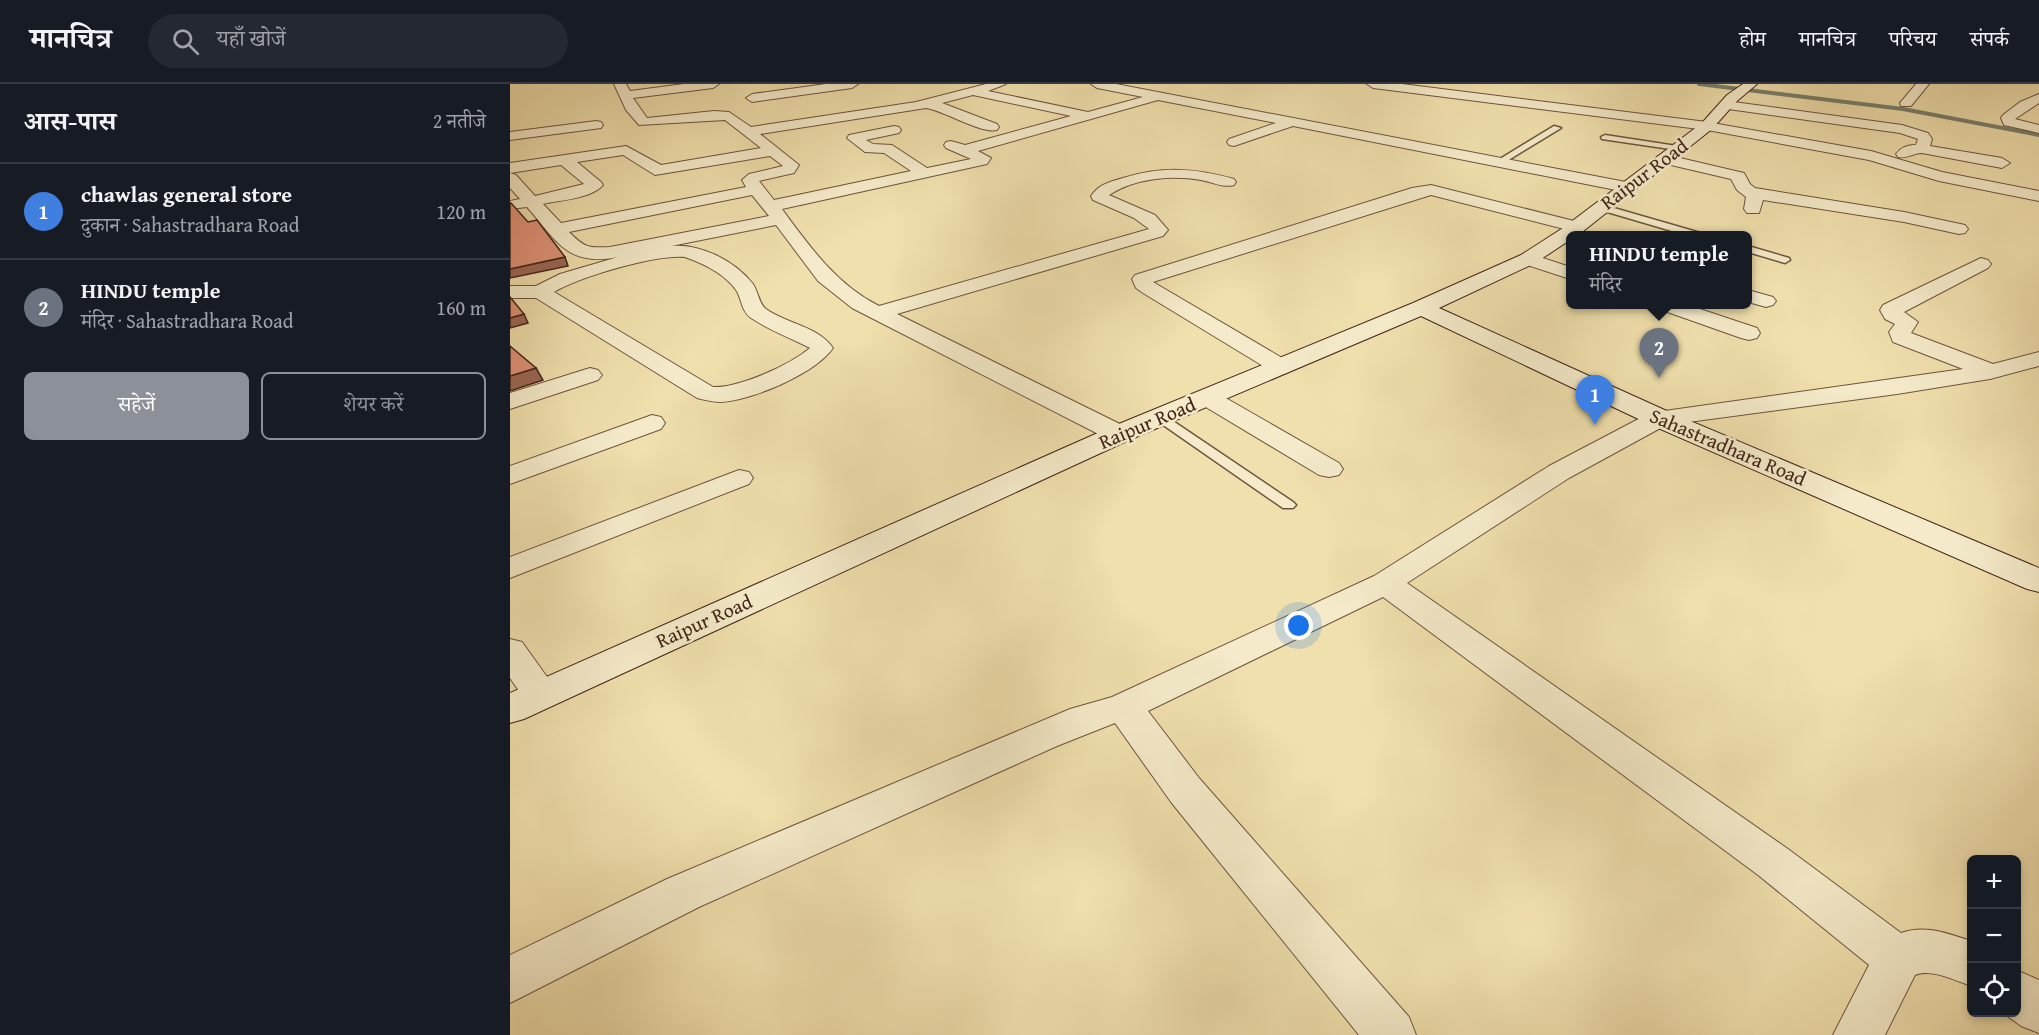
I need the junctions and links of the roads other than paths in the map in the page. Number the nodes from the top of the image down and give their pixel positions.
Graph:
1 (713, 84) edge
2 (852, 84) edge
3 (1000, 84) edge
4 (1097, 84) edge
5 (1373, 84) edge
6 (1378, 84) edge
7 (1901, 84) edge
8 (1922, 85) edge
9 (1183, 87) dead end
10 (807, 88) edge
11 (623, 90) edge
12 (970, 91) junction
13 (1156, 95) junction
14 (1736, 96) edge
15 (752, 98) dead end
16 (2039, 98) edge
17 (927, 104) junction
18 (1906, 104) dead end
19 (1089, 116) junction
20 (2010, 116) junction
21 (837, 119) junction
22 (2039, 120) edge
23 (1290, 122) junction
24 (596, 125) dead end
25 (1707, 126) junction
26 (1557, 128) dead end
27 (2039, 129) edge
28 (894, 130) dead end
29 (749, 131) junction
30 (965, 132) dead end
31 (995, 134) junction
32 (510, 136) edge
33 (1605, 137) dead end
34 (1234, 142) dead end
35 (1922, 149) junction
36 (772, 151) junction
37 (1670, 154) junction
38 (565, 160) junction
39 (1892, 161) junction
40 (1499, 162) junction
41 (2002, 163) dead end
42 (510, 168) edge
43 (925, 174) junction
44 (510, 178) edge
45 (1228, 182) dead end
46 (1626, 187) junction
47 (755, 190) junction
48 (2039, 196) edge
49 (520, 204) edge
50 (1600, 207) junction
51 (776, 212) junction
52 (556, 229) junction
53 (1959, 229) dead end
54 (1573, 231) edge
55 (1684, 231) edge
56 (1566, 233) edge
57 (1566, 236) edge
58 (1752, 250) edge
59 (1528, 259) junction
60 (1785, 260) dead end
61 (1981, 264) dead end
62 (1566, 272) edge
63 (1468, 286) junction
64 (540, 291) junction
65 (510, 292) edge
66 (1421, 308) junction
67 (1678, 309) edge
68 (878, 313) junction
69 (1749, 333) dead end
70 (1497, 342) junction
71 (2039, 359) edge
72 (1281, 367) junction
73 (1990, 372) junction
74 (590, 375) dead end
75 (1208, 398) junction
76 (510, 401) edge
77 (1161, 417) junction
78 (1659, 418) junction
79 (652, 423) dead end
80 (1119, 434) junction
81 (1329, 469) dead end
82 (510, 476) edge
83 (739, 478) dead end
84 (1288, 505) dead end
85 (510, 568) edge
86 (2039, 580) edge
87 (1385, 583) junction
88 (510, 651) edge
89 (526, 702) edge
90 (1124, 707) junction
91 (1898, 959) junction
92 (1968, 963) edge
93 (510, 980) edge
94 (2021, 996) edge
95 (2039, 1009) edge
96 (1391, 1035) edge
97 (1858, 1035) edge

1 - 11 street
2 - 10 street
3 - 12 street
4 - 13 street
5 - 6 street
6 - 25 street
7 - 8 street
8 - 18 street
9 - 13 street
10 - 15 street
10 - 21 street
11 - 29 street
12 - 17 street
12 - 19 street
13 - 19 street
13 - 23 street
14 - 25 main road, Raipur Road
14 - 35 street
16 - 20 street
17 - 21 street
17 - 31 street
19 - 31 street
20 - 22 street
20 - 27 street
21 - 29 street
23 - 34 street
23 - 40 street
24 - 32 street
25 - 37 main road, Raipur Road
25 - 39 street
26 - 40 lane
28 - 43 street
29 - 36 street
30 - 31 street
31 - 43 street
33 - 37 lane
35 - 39 street
35 - 41 street
36 - 38 street
36 - 47 street
37 - 46 main road, Raipur Road
37 - 53 street
38 - 42 street
38 - 49 street
39 - 48 street
40 - 46 street
43 - 51 street
44 - 49 street
45 - 68 street
46 - 50 main road, Raipur Road
47 - 51 street
47 - 52 street
49 - 52 street
50 - 54 main road, Raipur Road
50 - 55 lane
51 - 52 street
51 - 68 street
56 - 72 street
57 - 59 main road, Raipur Road
58 - 60 lane
59 - 62 street
59 - 63 main road, Raipur Road
61 - 73 street
63 - 66 main road, Raipur Road
63 - 70 main road
64 - 64 street
64 - 65 street
66 - 70 main road, Sahastradhara Road
66 - 72 main road, Raipur Road
67 - 69 street
68 - 80 street
70 - 78 main road, Sahastradhara Road
71 - 73 street
72 - 75 main road, Raipur Road
73 - 78 street
74 - 76 street
75 - 77 main road, Raipur Road
75 - 81 street
77 - 80 main road, Raipur Road
77 - 84 lane
78 - 86 main road, Sahastradhara Road
78 - 87 street
79 - 82 street
80 - 89 main road, Raipur Road
83 - 85 street
87 - 90 street
87 - 91 street
88 - 89 street
90 - 93 street
90 - 96 street
91 - 92 street
91 - 97 street
94 - 95 street

